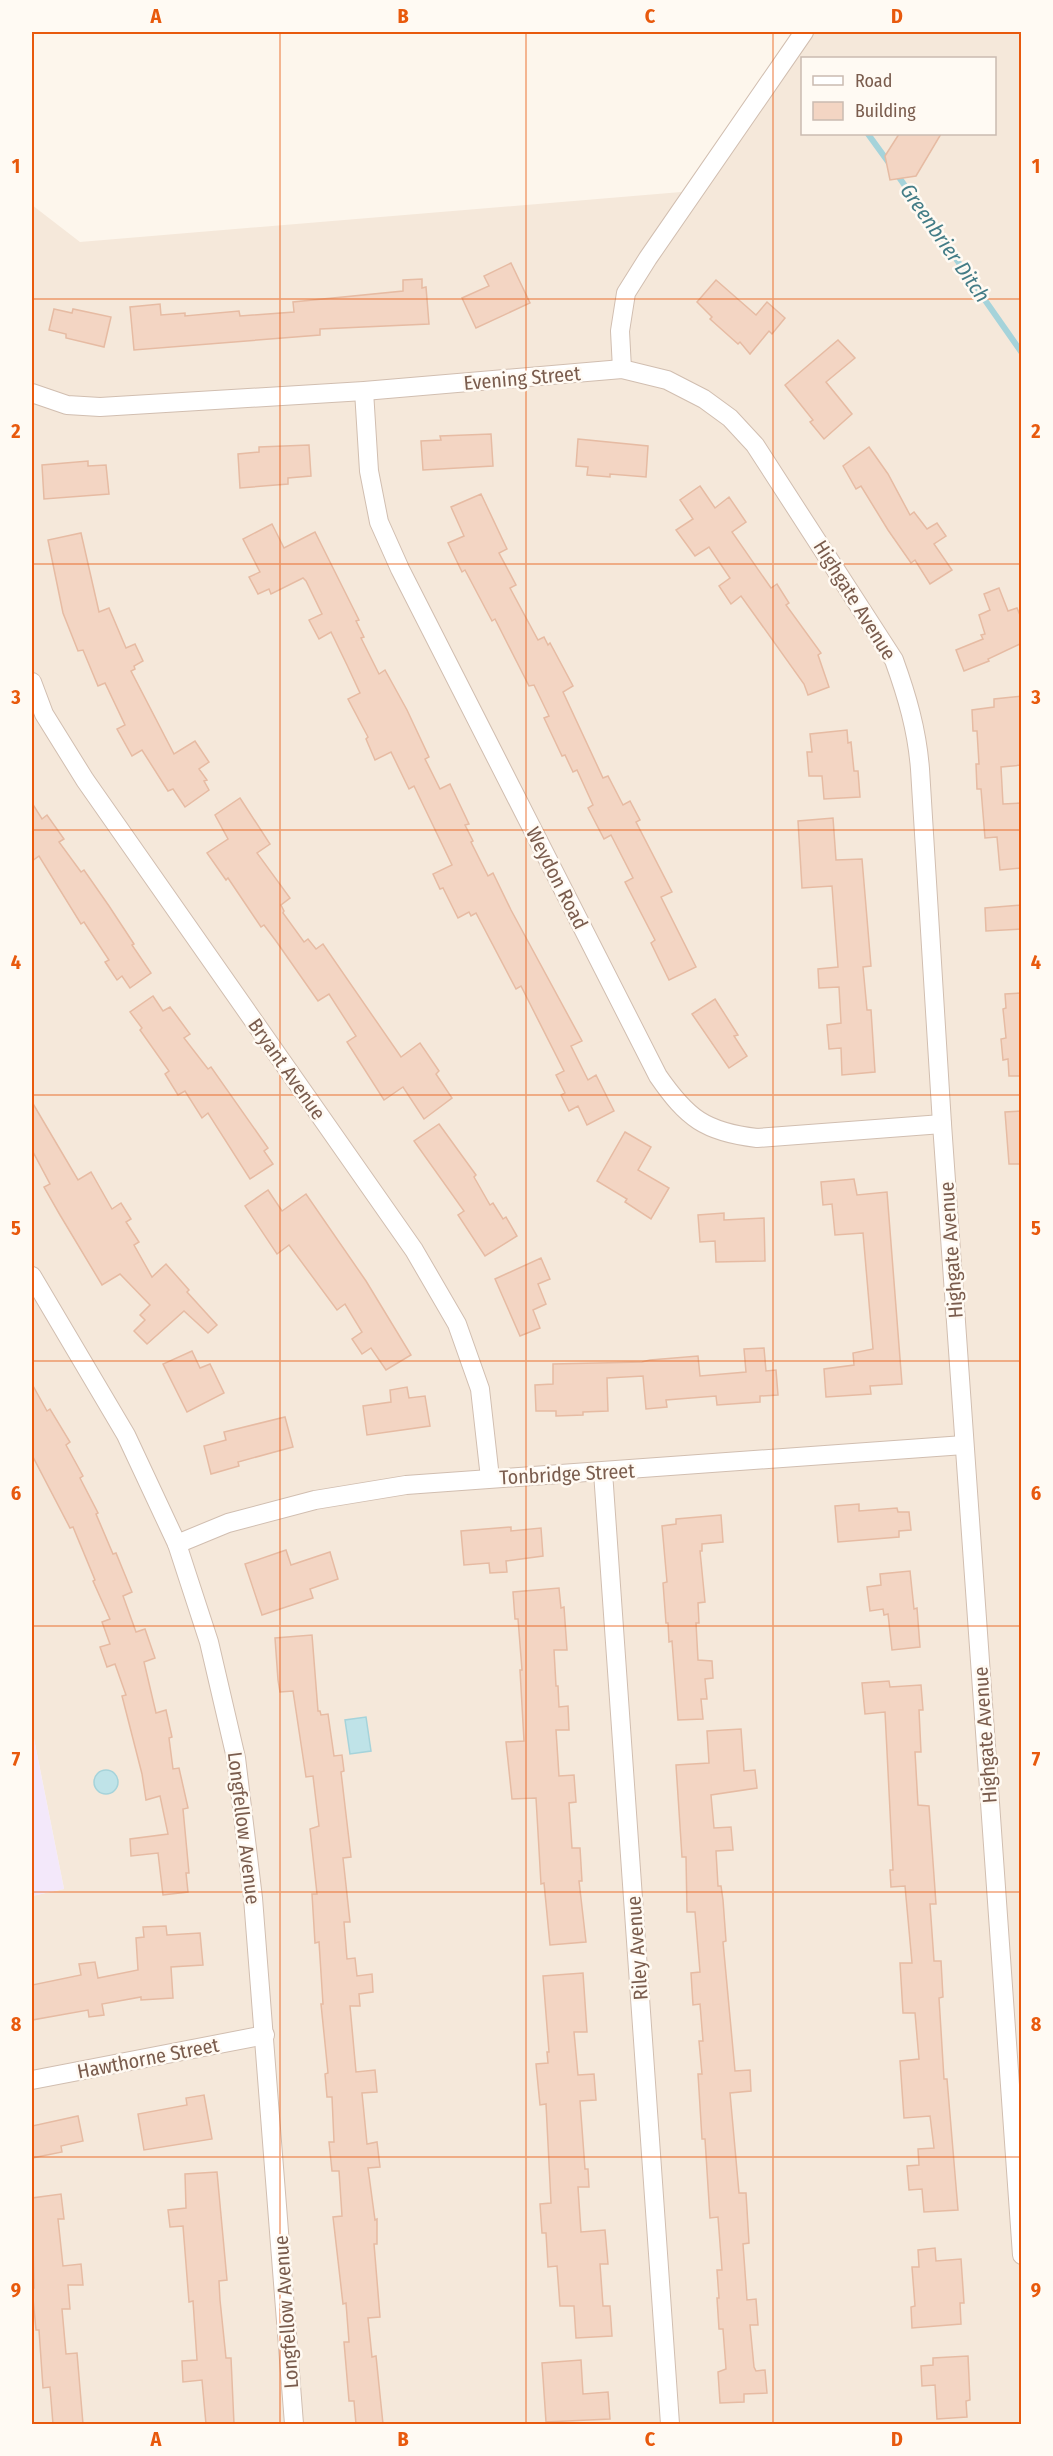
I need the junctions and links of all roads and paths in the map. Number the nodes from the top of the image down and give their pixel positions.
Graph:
1 (804, 32) edge
2 (622, 369) junction
3 (364, 391) junction
4 (32, 393) edge
5 (32, 682) edge
6 (942, 1124) junction
7 (32, 1276) edge
8 (964, 1445) junction
9 (603, 1472) junction
10 (490, 1478) junction
11 (177, 1544) junction
12 (264, 2035) junction
13 (32, 2080) edge
14 (1022, 2255) edge
15 (294, 2424) edge
16 (670, 2424) edge

1 - 2 street
2 - 3 street, Evening Street
2 - 6 street, Highgate Avenue
3 - 4 street, Evening Street
3 - 6 street, Weydon Road
5 - 10 street, Bryant Avenue
6 - 8 street, Highgate Avenue
7 - 11 street, Longfellow Avenue
8 - 9 street, Tonbridge Street
8 - 14 street, Highgate Avenue
9 - 10 street, Tonbridge Street
9 - 16 street, Riley Avenue
10 - 11 street, Tonbridge Street
11 - 12 street, Longfellow Avenue
12 - 13 street, Hawthorne Street
12 - 15 street, Longfellow Avenue

